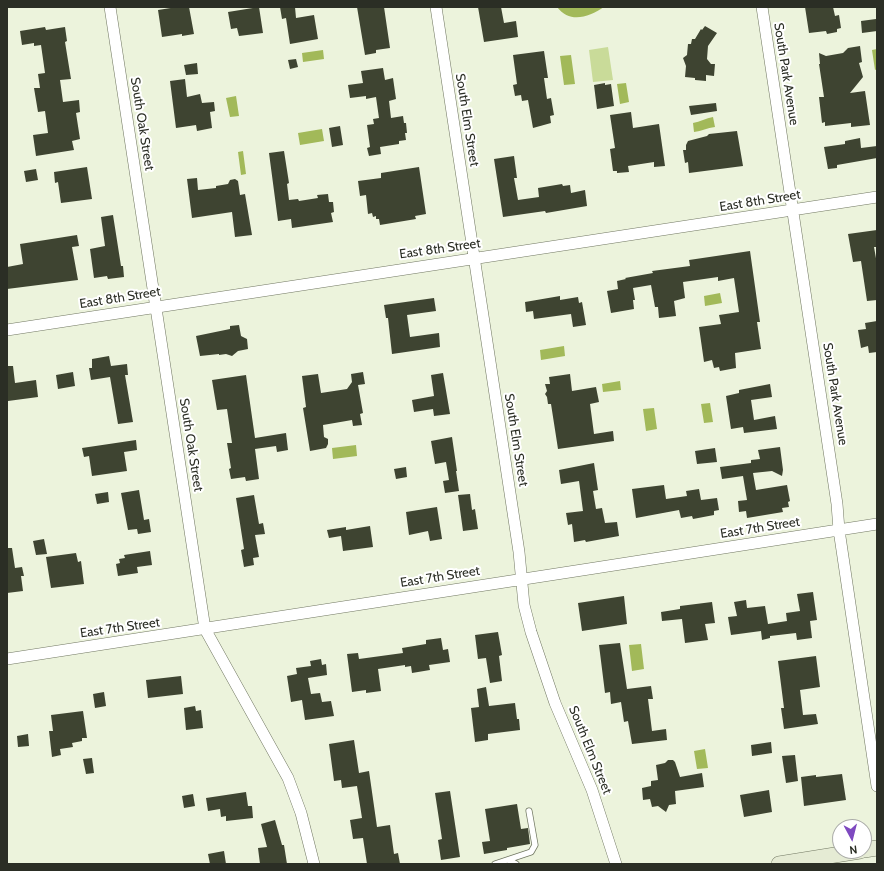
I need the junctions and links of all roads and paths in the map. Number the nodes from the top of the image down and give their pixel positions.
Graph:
1 (110, 7) edge
2 (436, 7) edge
3 (762, 7) edge
4 (877, 197) edge
5 (793, 210) junction
6 (474, 258) junction
7 (156, 307) junction
8 (7, 330) edge
9 (877, 524) edge
10 (839, 530) junction
11 (522, 579) junction
12 (205, 629) junction
13 (7, 659) edge
14 (877, 786) edge
15 (529, 811) dead end
16 (832, 855) edge
17 (508, 860) junction
18 (314, 864) edge
19 (495, 864) edge
20 (516, 864) edge
21 (616, 864) edge
22 (779, 864) edge

1 - 7 street, South Oak Street
2 - 6 street, South Elm Street
3 - 5 street, South Park Avenue
4 - 5 street, East 8th Street
5 - 6 street, East 8th Street
5 - 10 street, South Park Avenue
6 - 7 street, East 8th Street
6 - 11 street, South Elm Street
7 - 8 street, East 8th Street
7 - 12 street, South Oak Street
9 - 10 street, East 7th Street
10 - 11 street, East 7th Street
10 - 14 street, South Park Avenue
11 - 12 street, East 7th Street
11 - 21 street, South Elm Street
12 - 13 street, East 7th Street
12 - 18 street, South Oak Street
15 - 17 lane
16 - 22 street
17 - 19 lane
17 - 20 lane

